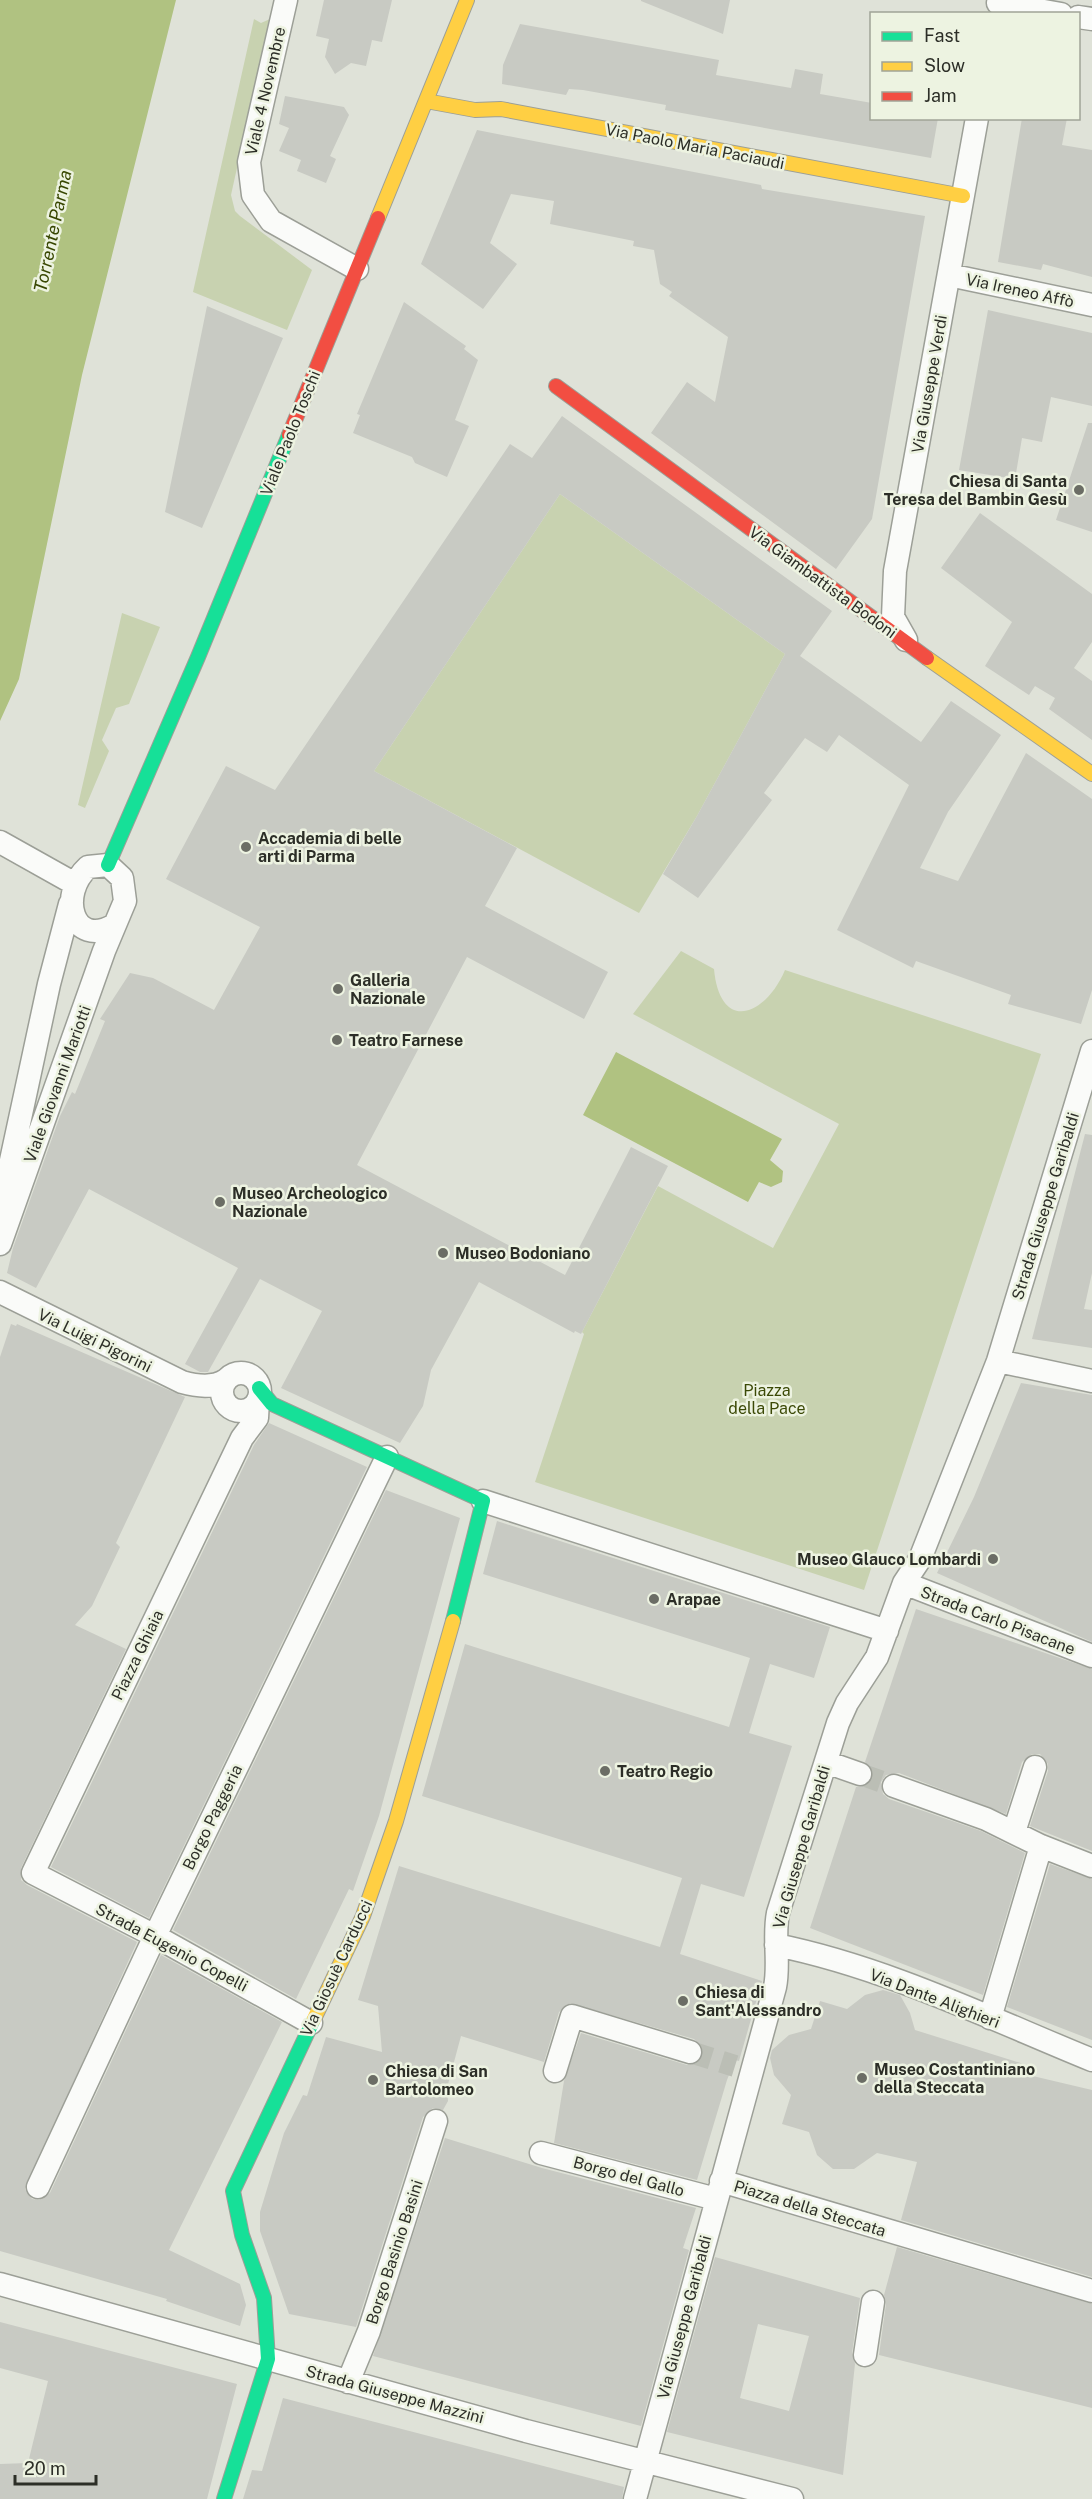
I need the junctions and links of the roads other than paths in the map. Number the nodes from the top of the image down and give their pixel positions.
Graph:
1 (286, 0) edge
2 (467, 0) edge
3 (997, 5) edge
4 (1046, 12) edge
5 (426, 101) junction
6 (977, 120) edge
7 (963, 196) junction
8 (357, 269) junction
9 (949, 275) junction
10 (1092, 305) edge
11 (556, 386) dead end
12 (909, 645) junction
13 (1092, 774) edge
14 (0, 842) edge
15 (108, 865) junction
16 (72, 894) junction
17 (114, 925) junction
18 (1092, 1051) edge
19 (0, 1214) edge
20 (0, 1244) edge
21 (0, 1292) edge
22 (999, 1361) junction
23 (226, 1380) junction
24 (1092, 1381) edge
25 (192, 1385) junction
26 (259, 1394) junction
27 (233, 1409) junction
28 (242, 1438) junction
29 (387, 1457) junction
30 (483, 1501) junction
31 (904, 1583) junction
32 (887, 1630) junction
33 (1092, 1656) edge
34 (826, 1762) junction
35 (1035, 1767) dead end
36 (860, 1774) tunnel mouth
37 (894, 1786) tunnel mouth
38 (1014, 1832) junction
39 (1041, 1846) junction
40 (1092, 1866) edge
41 (33, 1873) joint
42 (155, 1936) junction
43 (776, 1945) junction
44 (990, 2018) junction
45 (311, 2023) junction
46 (690, 2052) tunnel mouth
47 (1092, 2061) edge
48 (555, 2071) dead end
49 (436, 2121) dead end
50 (541, 2153) dead end
51 (40, 2183) dead end
52 (719, 2190) junction
53 (0, 2284) edge
54 (1092, 2291) edge
55 (873, 2302) dead end
56 (865, 2355) dead end
57 (268, 2359) junction
58 (348, 2382) junction
59 (644, 2460) junction
60 (224, 2499) edge
61 (635, 2499) edge
62 (792, 2499) edge

1 - 8 street, Viale 4 Novembre
2 - 5 street, Viale Paolo Toschi
3 - 4 street
5 - 7 street, Via Paolo Maria Paciaudi
5 - 8 street, Viale Paolo Toschi
6 - 7 street, Via Giuseppe Verdi
7 - 9 street, Via Giuseppe Verdi
8 - 15 street, Viale Paolo Toschi
9 - 10 street, Via Ireneo Affò
9 - 12 street, Via Giuseppe Verdi
11 - 12 street, Via Giambattista Bodoni
12 - 13 street, Via Giambattista Bodoni
14 - 16 street
15 - 16 street
15 - 17 street
16 - 17 street
16 - 19 street, Viale Giovanni Mariotti
17 - 20 street, Viale Giovanni Mariotti
18 - 22 street, Strada Giuseppe Garibaldi
21 - 25 street, Via Luigi Pigorini
22 - 24 street
22 - 31 street, Via Giuseppe Garibaldi
23 - 25 street
23 - 26 street
23 - 27 street
25 - 27 street, Via Luigi Pigorini
26 - 27 street
26 - 28 street, Piazza Ghiaia
26 - 29 street
27 - 28 street
28 - 41 street, Piazza Ghiaia
29 - 30 street
29 - 42 street, Borgo Paggeria
30 - 32 street
30 - 45 street, Via Giosuè Carducci
31 - 32 street, Via Giuseppe Garibaldi
31 - 33 street, Strada Carlo Pisacane
32 - 34 street, Via Giuseppe Garibaldi
34 - 36 street
34 - 43 street, Via Giuseppe Garibaldi
35 - 38 street
37 - 38 street
38 - 39 street
39 - 40 street
39 - 44 street
41 - 42 street, Strada Eugenio Copelli
42 - 45 street, Strada Eugenio Copelli
42 - 51 street, Borgo Paggeria
43 - 44 street, Via Dante Alighieri
43 - 52 street, Via Giuseppe Garibaldi
44 - 47 street, Via Dante Alighieri
45 - 57 street, Via Giosuè Carducci
46 - 48 street
49 - 58 street, Borgo Basinio Basini
50 - 52 street, Borgo del Gallo
52 - 54 street, Piazza della Steccata
52 - 59 street, Via Giuseppe Garibaldi
53 - 57 street, Strada Giuseppe Mazzini
55 - 56 street
57 - 58 street, Strada Giuseppe Mazzini
57 - 60 street
58 - 59 street, Strada Giuseppe Mazzini
59 - 61 street, Via Giuseppe Garibaldi
59 - 62 street, Strada Giuseppe Mazzini

